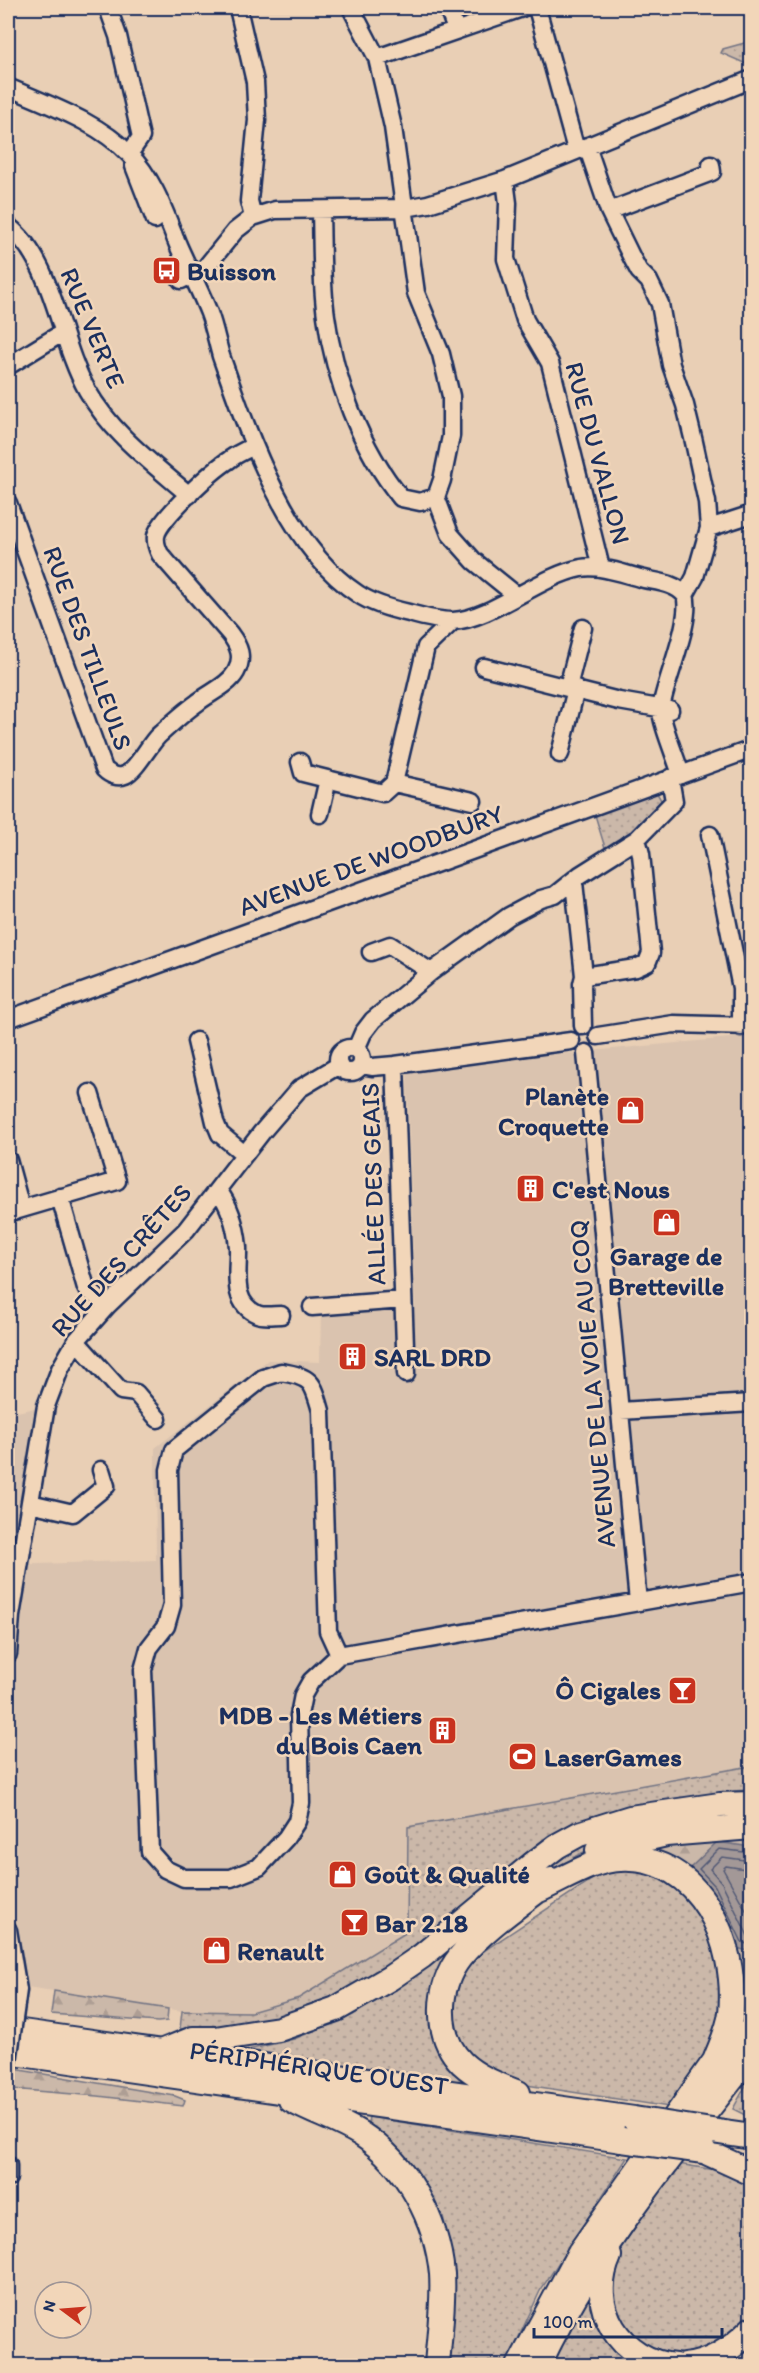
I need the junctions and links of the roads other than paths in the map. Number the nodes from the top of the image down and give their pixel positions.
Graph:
1 (108, 8) edge
2 (238, 8) edge
3 (351, 8) edge
4 (448, 8) edge
5 (522, 8) edge
6 (537, 8) edge
7 (456, 30) junction
8 (377, 58) junction
9 (752, 79) edge
10 (8, 87) edge
11 (582, 148) junction
12 (129, 154) junction
13 (711, 165) dead end
14 (505, 180) junction
15 (405, 208) junction
16 (321, 210) junction
17 (609, 211) junction
18 (253, 217) junction
19 (8, 226) edge
20 (186, 278) junction
21 (62, 333) junction
22 (8, 366) edge
23 (253, 446) junction
24 (189, 495) junction
25 (436, 497) junction
26 (8, 502) edge
27 (752, 514) edge
28 (709, 528) junction
29 (601, 568) junction
30 (685, 595) junction
31 (516, 596) junction
32 (453, 621) junction
33 (583, 628) dead end
34 (484, 667) dead end
35 (572, 688) junction
36 (666, 710) junction
37 (752, 749) edge
38 (561, 754) dead end
39 (300, 762) dead end
40 (680, 775) junction
41 (328, 779) junction
42 (394, 783) junction
43 (473, 801) dead end
44 (320, 814) dead end
45 (710, 836) dead end
46 (636, 839) junction
47 (574, 882) junction
48 (555, 895) junction
49 (576, 906) junction
50 (370, 952) dead end
51 (431, 972) junction
52 (584, 976) junction
53 (8, 1019) edge
54 (583, 1026) junction
55 (746, 1027) edge
56 (598, 1036) junction
57 (196, 1041) dead end
58 (572, 1041) junction
59 (586, 1053) junction
60 (359, 1057) junction
61 (395, 1065) junction
62 (90, 1093) dead end
63 (244, 1154) junction
64 (8, 1160) edge
65 (218, 1190) junction
66 (60, 1197) junction
67 (14, 1211) edge
68 (403, 1300) junction
69 (107, 1306) junction
70 (312, 1307) dead end
71 (281, 1315) dead end
72 (76, 1341) junction
73 (406, 1374) dead end
74 (752, 1403) edge
75 (620, 1411) junction
76 (158, 1419) dead end
77 (100, 1470) dead end
78 (30, 1503) junction
79 (752, 1582) edge
80 (638, 1602) junction
81 (8, 1654) edge
82 (339, 1654) junction
83 (752, 1804) edge
84 (752, 1827) edge
85 (539, 1890) junction
86 (8, 1930) edge
87 (752, 2029) edge
88 (8, 2030) edge
89 (8, 2052) edge
90 (161, 2052) junction
91 (752, 2053) edge
92 (8, 2062) edge
93 (273, 2090) junction
94 (557, 2108) junction
95 (752, 2137) edge
96 (704, 2151) junction
97 (752, 2158) edge
98 (8, 2165) edge
99 (752, 2173) edge
100 (8, 2178) edge
101 (653, 2181) junction
102 (610, 2208) junction
103 (752, 2329) edge
104 (752, 2347) edge
105 (436, 2366) edge
106 (519, 2366) edge
107 (538, 2366) edge
108 (675, 2366) edge
109 (684, 2366) edge
110 (730, 2366) edge

1 - 12 street
2 - 18 street
3 - 8 street
4 - 7 street
5 - 7 street
6 - 11 street
7 - 8 street
8 - 15 street
9 - 11 street
10 - 12 street
11 - 14 street
11 - 17 street
12 - 20 street
13 - 17 street
14 - 15 street
14 - 29 street, RUE DU VALLON
15 - 16 street
15 - 25 street
16 - 18 street
16 - 25 street
17 - 28 street
18 - 20 street
19 - 21 street, RUE VERTE
20 - 23 street
21 - 22 street
21 - 24 street, RUE VERTE
23 - 24 street, RUE DES TILLEULS
23 - 32 street
24 - 26 street, RUE DES TILLEULS
25 - 31 street
27 - 28 street
28 - 30 street
29 - 30 street
29 - 31 street
30 - 36 street
31 - 32 street
32 - 42 street
33 - 35 street
34 - 35 street
35 - 36 street
35 - 38 street
36 - 40 street
37 - 40 street, AVENUE DE WOODBURY
39 - 41 street
40 - 46 street
40 - 53 street, AVENUE DE WOODBURY
41 - 42 street
41 - 44 street
42 - 43 street
45 - 55 street
46 - 47 street
46 - 52 street
47 - 48 street
47 - 49 street
48 - 49 street
48 - 51 street
49 - 52 street
50 - 51 street
51 - 60 street
52 - 54 street
54 - 56 street
54 - 58 street
55 - 56 street
56 - 59 street
57 - 63 street
58 - 59 street
58 - 61 street
59 - 75 street, AVENUE DE LA VOIE AU COQ
60 - 61 street
60 - 63 street, RUE DES CRÊTES
61 - 68 street, ALLÉE DES GEAIS
62 - 66 street
63 - 65 street, RUE DES CRÊTES
64 - 67 street
65 - 69 street, RUE DES CRÊTES
65 - 71 street
66 - 67 street
66 - 69 street
68 - 70 street, ALLÉE DES GEAIS
68 - 73 street, ALLÉE DES GEAIS
69 - 72 street, RUE DES CRÊTES
72 - 76 street
72 - 78 street, RUE DES CRÊTES
74 - 75 street
75 - 80 street, AVENUE DE LA VOIE AU COQ
77 - 78 street
78 - 81 street, RUE DES CRÊTES
79 - 80 street
80 - 82 street
82 - 82 street
83 - 90 highway
84 - 85 highway
85 - 94 highway
85 - 102 highway
86 - 92 street, bridge
87 - 102 highway
88 - 90 highway, PÉRIPHÉRIQUE OUEST
89 - 93 highway, PÉRIPHÉRIQUE OUEST
90 - 94 highway, PÉRIPHÉRIQUE OUEST
91 - 101 highway
93 - 96 highway, PÉRIPHÉRIQUE OUEST, bridge
93 - 105 highway
94 - 95 highway, bridge
96 - 97 highway, PÉRIPHÉRIQUE OUEST
96 - 99 highway
98 - 100 street
101 - 107 highway
101 - 108 highway
102 - 106 highway
103 - 109 highway
104 - 110 highway

